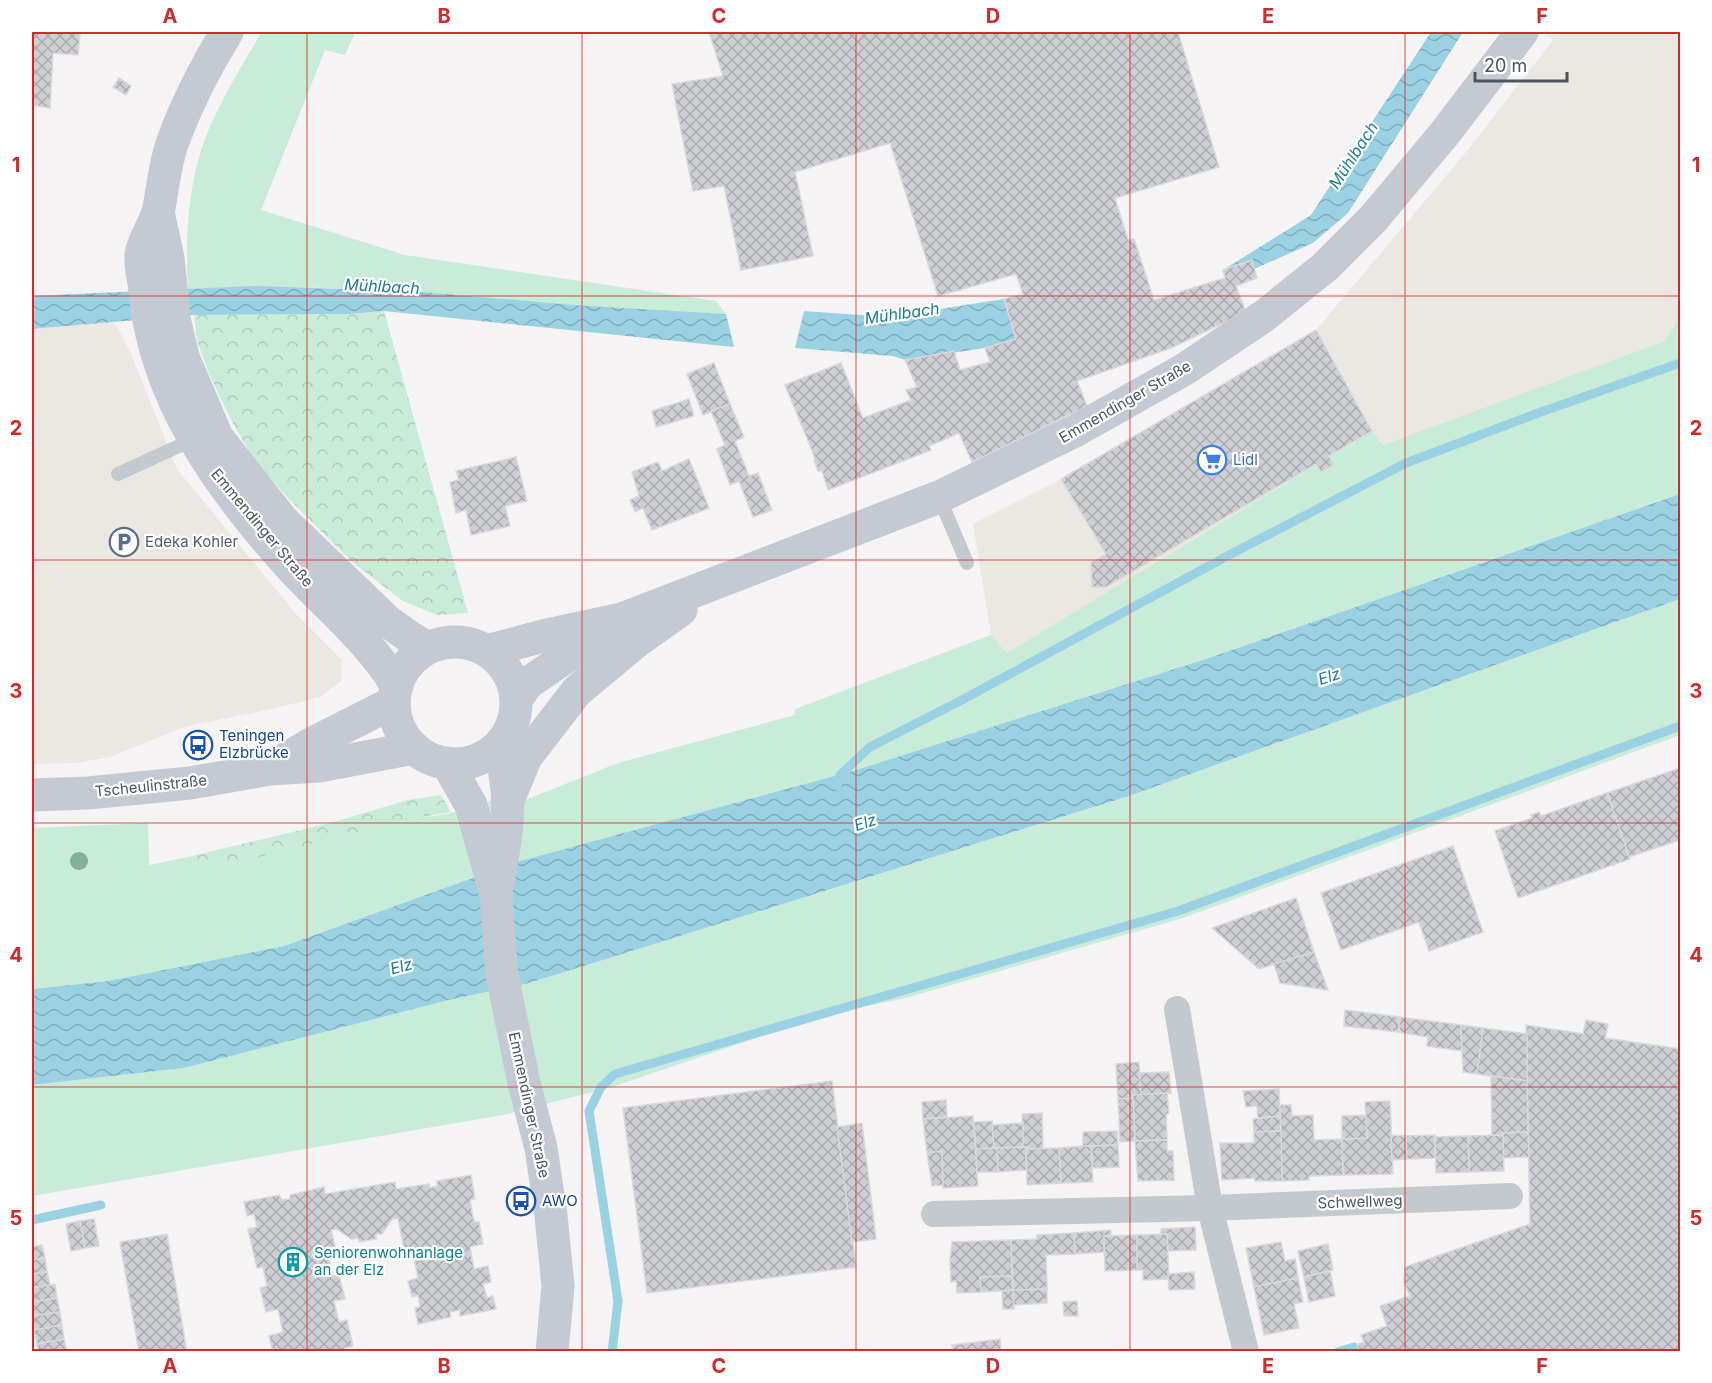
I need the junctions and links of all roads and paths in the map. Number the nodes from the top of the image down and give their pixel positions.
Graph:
1 (227, 32) edge
2 (1522, 32) edge
3 (164, 335) junction
4 (193, 437) junction
5 (118, 474) dead end
6 (939, 497) junction
7 (967, 563) dead end
8 (727, 579) junction
9 (622, 619) junction
10 (428, 648) junction
11 (487, 651) junction
12 (395, 694) junction
13 (516, 699) junction
14 (500, 744) junction
15 (414, 748) junction
16 (447, 763) junction
17 (270, 769) junction
18 (32, 795) edge
19 (509, 798) junction
20 (492, 835) junction
21 (1177, 1009) dead end
22 (1510, 1196) dead end
23 (1210, 1208) junction
24 (934, 1214) dead end
25 (552, 1352) edge
26 (1246, 1352) edge

1 - 3 main road, Emmendinger Straße
2 - 6 main road, Emmendinger Straße
3 - 4 main road, Emmendinger Straße
3 - 10 main road, Emmendinger Straße
4 - 5 lane
4 - 12 main road, Emmendinger Straße
6 - 7 lane
6 - 8 main road, Emmendinger Straße
8 - 9 main road, Emmendinger Straße
8 - 19 main road
9 - 11 main road, Emmendinger Straße
9 - 13 main road, Emmendinger Straße
10 - 11 main road
10 - 12 main road
11 - 13 main road
12 - 15 main road
12 - 17 main road, Tscheulinstraße
13 - 14 main road
14 - 16 main road
14 - 19 main road, Emmendinger Straße
15 - 16 main road
15 - 17 main road, Tscheulinstraße
16 - 20 main road, Emmendinger Straße
17 - 18 main road, Tscheulinstraße
19 - 20 main road, Emmendinger Straße
20 - 25 main road, Emmendinger Straße
21 - 23 street
22 - 23 street, Schwellweg
23 - 24 street, Schwellweg
23 - 26 street

